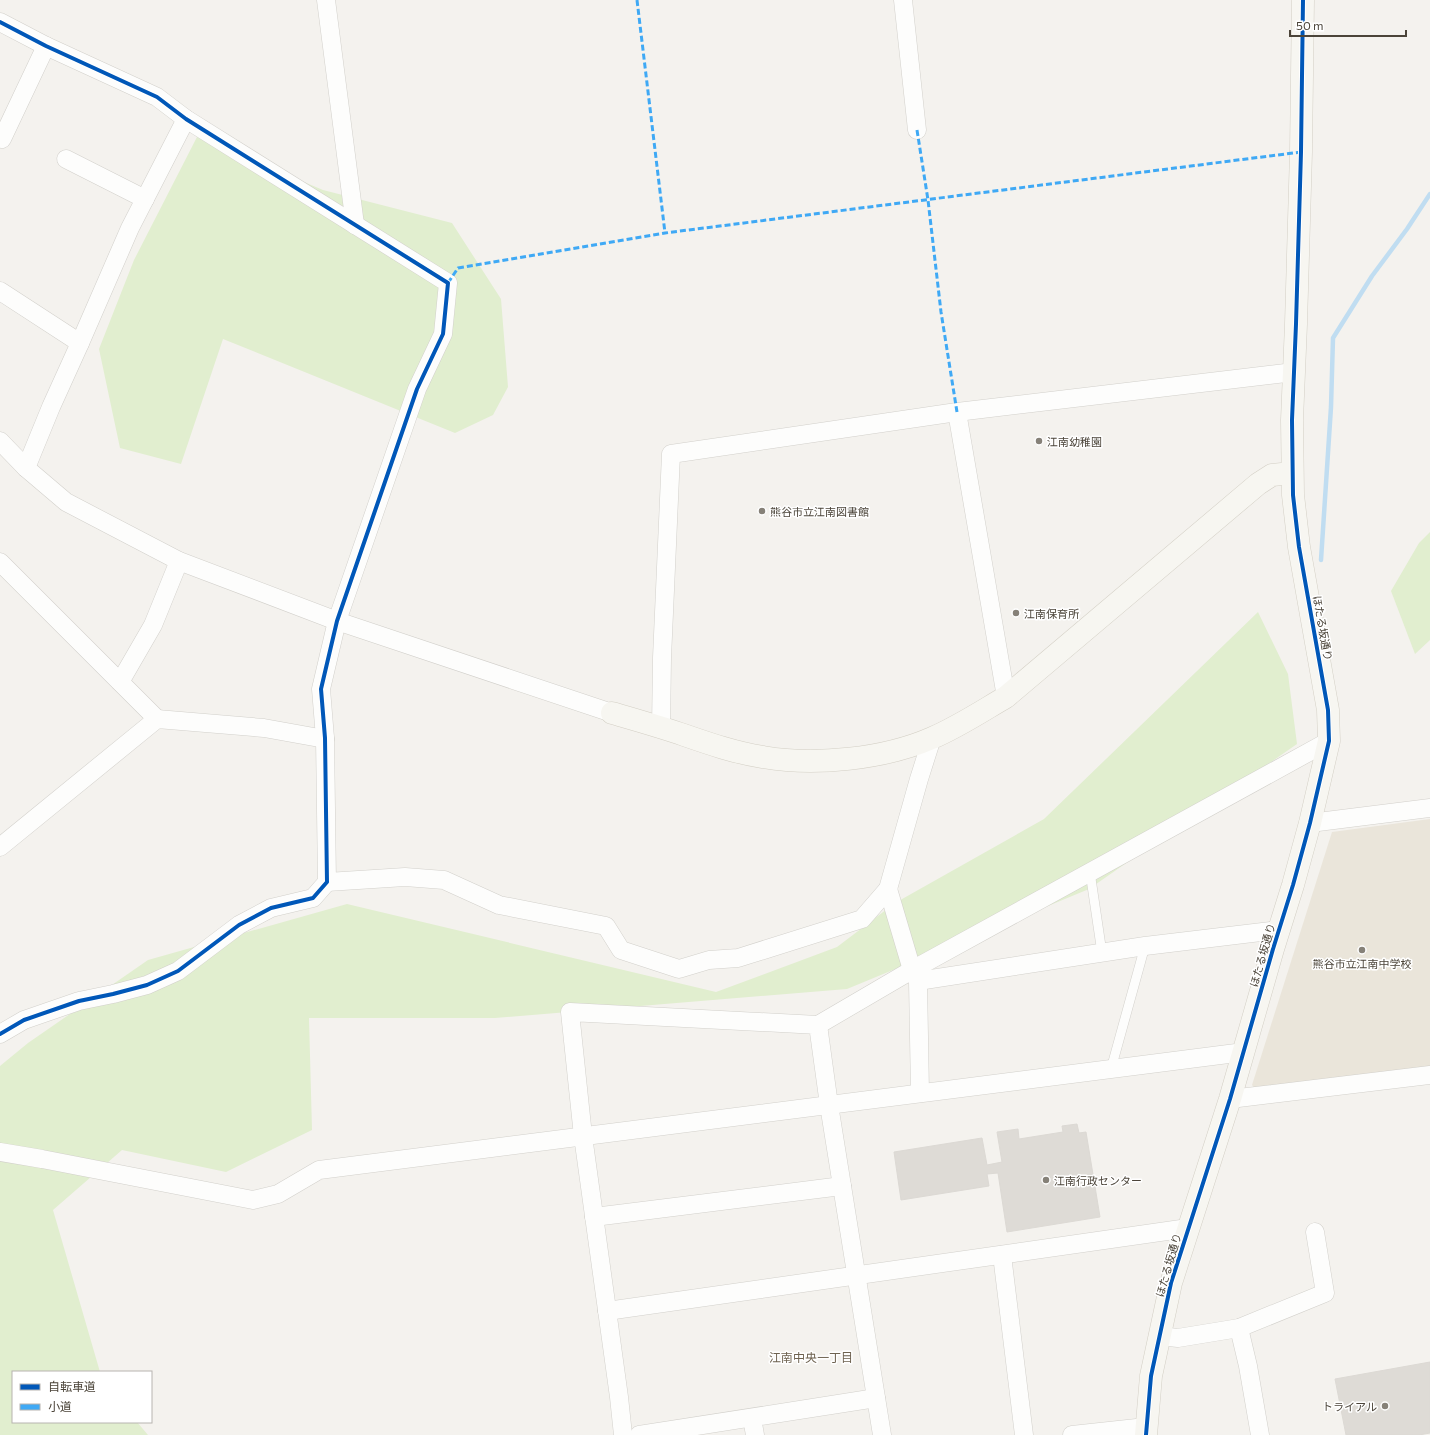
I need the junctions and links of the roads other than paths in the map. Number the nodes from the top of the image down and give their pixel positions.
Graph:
1 (326, 0) edge
2 (903, 0) edge
3 (1303, 0) edge
4 (0, 22) edge
5 (46, 46) junction
6 (186, 120) junction
7 (917, 130) dead end
8 (2, 139) dead end
9 (66, 159) dead end
10 (145, 199) junction
11 (355, 225) junction
12 (0, 290) edge
13 (80, 343) junction
14 (1294, 372) junction
15 (957, 412) junction
16 (3, 451) edge
17 (26, 468) junction
18 (1292, 472) junction
19 (179, 561) junction
20 (0, 562) edge
21 (337, 621) junction
22 (120, 682) junction
23 (1006, 696) junction
24 (612, 713) joint
25 (157, 719) junction
26 (661, 728) junction
27 (325, 738) junction
28 (932, 738) junction
29 (1328, 740) junction
30 (1430, 808) edge
31 (1310, 822) junction
32 (0, 847) edge
33 (1090, 872) junction
34 (327, 882) junction
35 (888, 889) junction
36 (1278, 930) junction
37 (1145, 946) junction
38 (1102, 953) junction
39 (915, 976) junction
40 (818, 1025) junction
41 (0, 1034) edge
42 (1244, 1052) junction
43 (1111, 1069) junction
44 (1430, 1075) edge
45 (920, 1093) junction
46 (1230, 1099) junction
47 (829, 1105) junction
48 (583, 1136) junction
49 (0, 1152) edge
50 (842, 1186) junction
51 (594, 1217) junction
52 (1188, 1228) junction
53 (1315, 1232) dead end
54 (1002, 1255) junction
55 (857, 1276) junction
56 (607, 1311) junction
57 (1239, 1328) junction
58 (1159, 1336) junction
59 (876, 1398) junction
60 (753, 1426) edge
61 (1146, 1431) edge
62 (672, 1433) edge
63 (623, 1435) edge
64 (639, 1435) edge
65 (882, 1435) edge
66 (1024, 1435) edge
67 (1072, 1435) edge
68 (1260, 1435) edge

1 - 11 street
2 - 7 street
3 - 14 street, ほたる坂通り
4 - 5 street
5 - 6 street
5 - 8 street
6 - 10 street
6 - 11 street
9 - 10 street
10 - 13 street
11 - 21 street
12 - 13 street
13 - 17 street
14 - 15 street
14 - 18 street, ほたる坂通り
15 - 23 street
15 - 26 street
16 - 17 street
17 - 19 street
18 - 23 street
18 - 29 street, ほたる坂通り
19 - 21 street
19 - 22 street
20 - 22 street
21 - 24 street
21 - 27 street
22 - 25 street
23 - 28 street
24 - 26 street
25 - 27 street
25 - 32 street
26 - 28 street
27 - 34 street
28 - 35 street
29 - 31 street, ほたる坂通り
29 - 33 street
30 - 31 street
31 - 36 street, ほたる坂通り
33 - 38 lane
33 - 39 street
34 - 35 street
34 - 41 street
35 - 39 street
36 - 37 street
36 - 42 street, ほたる坂通り
37 - 38 street
37 - 43 lane
38 - 39 street
39 - 40 street
39 - 45 street
40 - 47 street
40 - 48 street
42 - 43 street
42 - 46 street, ほたる坂通り
43 - 45 street
44 - 46 street
45 - 47 street
46 - 52 street, ほたる坂通り
47 - 48 street
47 - 50 street
48 - 49 street
48 - 51 street
50 - 51 street
50 - 55 street
51 - 56 street
52 - 54 street
52 - 58 street, ほたる坂通り
53 - 57 street
54 - 55 street
54 - 66 street
55 - 56 street
55 - 59 street
56 - 63 street
57 - 58 street
57 - 68 street
58 - 61 street, ほたる坂通り
59 - 60 street
59 - 65 street
60 - 62 street
61 - 67 street
62 - 64 street

